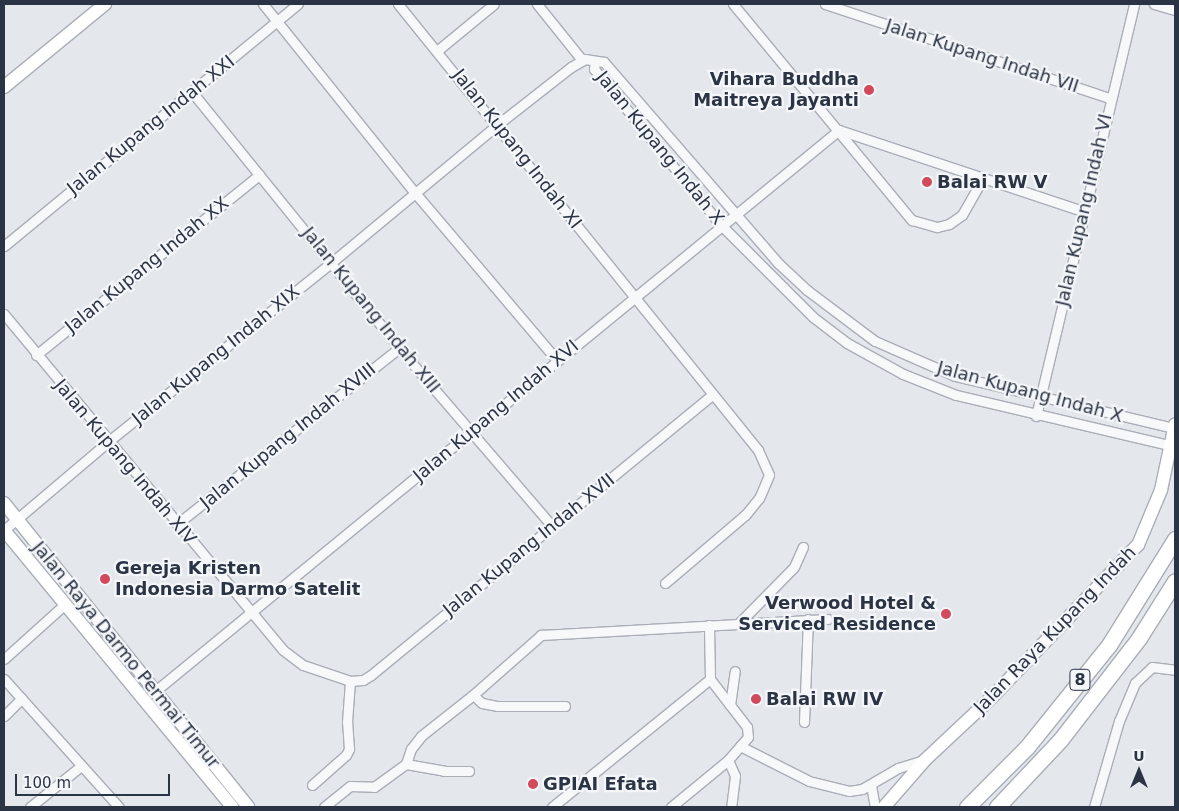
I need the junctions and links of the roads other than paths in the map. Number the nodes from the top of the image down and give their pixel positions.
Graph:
1 (105, 4) edge
2 (263, 4) edge
3 (298, 4) edge
4 (398, 4) edge
5 (494, 4) edge
6 (537, 4) edge
7 (734, 4) edge
8 (825, 4) edge
9 (1134, 4) edge
10 (1154, 4) edge
11 (1175, 10) edge
12 (277, 21) junction
13 (438, 50) junction
14 (582, 60) junction
15 (595, 60) junction
16 (4, 87) edge
17 (192, 92) junction
18 (1110, 98) junction
19 (657, 122) junction
20 (497, 125) junction
21 (839, 130) junction
22 (648, 131) junction
23 (693, 166) junction
24 (681, 174) junction
25 (259, 175) junction
26 (983, 178) junction
27 (416, 194) junction
28 (1083, 211) junction
29 (735, 215) junction
30 (721, 225) junction
31 (4, 246) edge
32 (332, 262) junction
33 (634, 296) junction
34 (4, 314) edge
35 (868, 337) junction
36 (399, 348) junction
37 (858, 350) junction
38 (36, 355) junction
39 (556, 359) junction
40 (712, 394) junction
41 (1040, 397) junction
42 (1036, 416) junction
43 (1175, 426) edge
44 (472, 433) junction
45 (110, 440) junction
46 (1170, 445) junction
47 (4, 503) edge
48 (17, 519) junction
49 (177, 524) junction
50 (552, 526) junction
51 (4, 530) edge
52 (1175, 539) edge
53 (803, 547) dead end
54 (1175, 581) edge
55 (665, 583) dead end
56 (70, 587) junction
57 (62, 600) junction
58 (249, 612) junction
59 (828, 619) dead end
60 (808, 620) junction
61 (739, 623) junction
62 (101, 625) junction
63 (709, 625) junction
64 (91, 634) junction
65 (4, 659) edge
66 (1175, 670) edge
67 (735, 671) dead end
68 (4, 679) edge
69 (710, 679) junction
70 (345, 680) junction
71 (150, 696) junction
72 (473, 696) junction
73 (22, 698) junction
74 (730, 705) junction
75 (565, 706) dead end
76 (4, 716) edge
77 (804, 722) dead end
78 (740, 746) junction
79 (728, 760) junction
80 (925, 760) junction
81 (406, 764) junction
82 (81, 766) junction
83 (469, 771) dead end
84 (312, 784) dead end
85 (871, 785) junction
86 (30, 807) edge
87 (119, 807) edge
88 (232, 807) edge
89 (248, 807) edge
90 (324, 807) edge
91 (552, 807) edge
92 (670, 807) edge
93 (731, 807) edge
94 (875, 807) edge
95 (884, 807) edge
96 (967, 807) edge
97 (996, 807) edge
98 (1094, 807) edge

1 - 16 main road
2 - 12 street
3 - 12 street, Jalan Kupang Indah XXI
4 - 13 street, Jalan Kupang Indah XI
5 - 13 street
6 - 14 street
7 - 21 street
8 - 18 street, Jalan Kupang Indah VII
9 - 18 street, Jalan Kupang Indah VI
10 - 11 street
12 - 17 street, Jalan Kupang Indah XXI
12 - 27 street
13 - 20 street, Jalan Kupang Indah XI
14 - 15 street
14 - 20 street, Jalan Kupang Indah XIX
15 - 19 street, Jalan Kupang Indah X
15 - 22 street, Jalan Kupang Indah X
17 - 25 street, Jalan Kupang Indah XIII
17 - 31 street, Jalan Kupang Indah XXI
18 - 28 street, Jalan Kupang Indah VI
19 - 22 street
19 - 23 street, Jalan Kupang Indah X
20 - 27 street, Jalan Kupang Indah XIX
20 - 33 street, Jalan Kupang Indah XI
21 - 26 street
21 - 26 street
21 - 29 street, Jalan Kupang Indah XVI
22 - 24 street, Jalan Kupang Indah X
23 - 24 street
23 - 29 street, Jalan Kupang Indah X
24 - 30 street, Jalan Kupang Indah X
25 - 32 street, Jalan Kupang Indah XIII
25 - 38 street, Jalan Kupang Indah XX
26 - 28 street
27 - 32 street, Jalan Kupang Indah XIX
27 - 39 street
28 - 41 street, Jalan Kupang Indah VI
29 - 30 street, Jalan Kupang Indah XVI
29 - 35 street, Jalan Kupang Indah X
30 - 33 street, Jalan Kupang Indah XVI
30 - 37 street, Jalan Kupang Indah X
32 - 36 street, Jalan Kupang Indah XIII
32 - 45 street, Jalan Kupang Indah XIX
33 - 39 street, Jalan Kupang Indah XVI
33 - 40 street, Jalan Kupang Indah XI
34 - 38 street, Jalan Kupang Indah XIV
35 - 37 street
35 - 41 street, Jalan Kupang Indah X
36 - 44 street, Jalan Kupang Indah XIII
36 - 49 street, Jalan Kupang Indah XVIII
37 - 42 street, Jalan Kupang Indah X
38 - 45 street, Jalan Kupang Indah XIV
39 - 44 street, Jalan Kupang Indah XVI
40 - 50 street, Jalan Kupang Indah XVII
40 - 55 street, Jalan Kupang Indah XI
41 - 42 street, Jalan Kupang Indah VI
41 - 43 street, Jalan Kupang Indah X
42 - 46 street, Jalan Kupang Indah X
43 - 46 main road, Jalan Raya Kupang Indah
44 - 50 street, Jalan Kupang Indah XIII
44 - 58 street, Jalan Kupang Indah XVI
45 - 48 street, Jalan Kupang Indah XIX
45 - 49 street, Jalan Kupang Indah XIV
46 - 80 main road, Jalan Raya Kupang Indah
47 - 48 main road, Jalan Raya Darmo Permai Timur
48 - 51 street, Jalan Kupang Indah XIX
48 - 56 main road, Jalan Raya Darmo Permai Timur
49 - 58 street, Jalan Kupang Indah XIV
50 - 70 street, Jalan Kupang Indah XVII
51 - 57 main road, Jalan Raya Darmo Permai Timur
52 - 96 highway, 8
53 - 61 street
54 - 97 highway, 8
56 - 57 main road
56 - 62 main road, Jalan Raya Darmo Permai Timur
57 - 64 main road, Jalan Raya Darmo Permai Timur
57 - 65 street
58 - 70 street, Jalan Kupang Indah XIV
58 - 71 street, Jalan Kupang Indah XVI
59 - 60 street
60 - 61 street
60 - 77 street
61 - 63 street
62 - 64 main road
62 - 71 main road, Jalan Raya Darmo Permai Timur
63 - 69 street
63 - 72 street
64 - 71 main road, Jalan Raya Darmo Permai Timur
66 - 98 street
67 - 74 street
68 - 73 street
69 - 74 street
69 - 91 street
70 - 84 street
71 - 88 main road, Jalan Raya Darmo Permai Timur
71 - 89 main road, Jalan Raya Darmo Permai Timur
72 - 75 street
72 - 81 street
73 - 76 street
73 - 82 street
74 - 78 street
78 - 79 street
78 - 85 street
79 - 92 street
79 - 93 street
80 - 85 street
80 - 95 main road, Jalan Raya Kupang Indah
81 - 83 street
81 - 90 street
82 - 86 street
82 - 87 street
85 - 94 street

